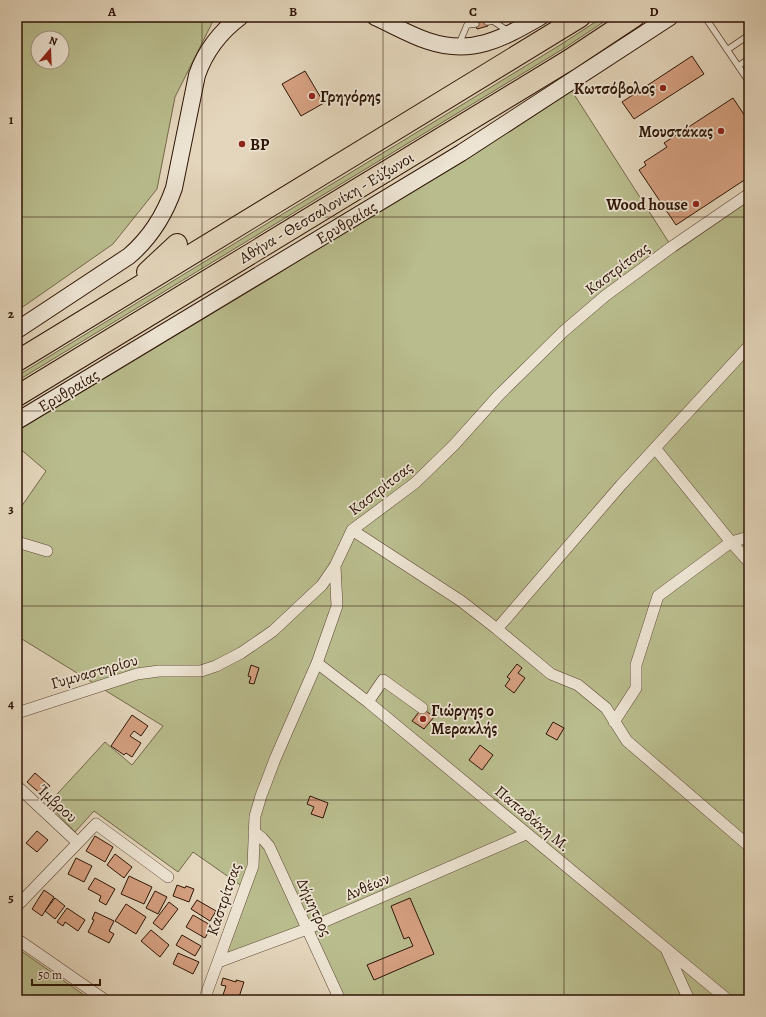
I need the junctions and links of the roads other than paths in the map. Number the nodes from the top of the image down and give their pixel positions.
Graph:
1 (240, 17) edge
2 (375, 17) edge
3 (540, 17) edge
4 (580, 17) edge
5 (634, 17) edge
6 (670, 17) edge
7 (705, 17) edge
8 (487, 22) dead end
9 (476, 24) dead end
10 (512, 33) junction
11 (554, 34) junction
12 (748, 37) edge
13 (459, 46) junction
14 (727, 50) junction
15 (491, 56) dead end
16 (749, 60) edge
17 (738, 66) junction
18 (749, 82) edge
19 (749, 194) edge
20 (177, 244) dead end
21 (118, 300) junction
22 (17, 330) edge
23 (749, 346) edge
24 (17, 361) edge
25 (17, 396) edge
26 (17, 421) edge
27 (655, 448) junction
28 (352, 530) junction
29 (749, 537) edge
30 (17, 542) edge
31 (731, 542) junction
32 (47, 551) dead end
33 (749, 562) edge
34 (335, 566) junction
35 (497, 629) junction
36 (317, 663) junction
37 (368, 702) junction
38 (422, 708) dead end
39 (17, 712) edge
40 (614, 722) junction
41 (17, 786) edge
42 (254, 832) junction
43 (526, 834) junction
44 (77, 842) junction
45 (749, 846) edge
46 (168, 877) dead end
47 (17, 906) edge
48 (307, 929) junction
49 (17, 939) edge
50 (666, 948) junction
51 (218, 962) junction
52 (105, 1000) edge
53 (204, 1000) edge
54 (340, 1000) edge
55 (689, 1000) edge
56 (728, 1000) edge

1 - 22 main road
2 - 13 main road
3 - 10 main road
4 - 11 highway, Αθήνα - Θεσσαλονίκη - Εύζωνοι
5 - 25 highway, Αθήνα - Θεσσαλονίκη - Εύζωνοι
6 - 26 main road, Ερυθραίας
7 - 14 lane
8 - 10 lane
9 - 13 lane
10 - 13 main road
11 - 15 highway
11 - 21 highway, Αθήνα - Θεσσαλονίκη - Εύζωνοι
12 - 14 lane
14 - 17 lane
16 - 17 lane
17 - 18 lane
19 - 28 street, Καστρίτσας
20 - 21 highway
21 - 24 highway, Αθήνα - Θεσσαλονίκη - Εύζωνοι
23 - 27 street
27 - 31 street
27 - 35 street
28 - 34 street, Καστρίτσας
28 - 35 street
29 - 31 street
30 - 32 street
31 - 33 street
31 - 40 street
34 - 36 street, Καστρίτσας
34 - 39 street, Γυμναστηρίου
35 - 40 street
36 - 37 street, Παπαδάκη Μ.
36 - 42 street, Καστρίτσας
37 - 38 street
37 - 43 street, Παπαδάκη Μ.
40 - 45 street
41 - 44 street, Ίμβρου
42 - 48 street, Δήμητρος
42 - 51 street, Καστρίτσας
43 - 48 street, Ανθέων
43 - 50 street, Παπαδάκη Μ.
44 - 46 street
44 - 47 street
48 - 51 street, Ανθέων
48 - 54 street, Δήμητρος
49 - 52 street
50 - 55 street
50 - 56 street, Παπαδάκη Μ.
51 - 53 street, Καστρίτσας

